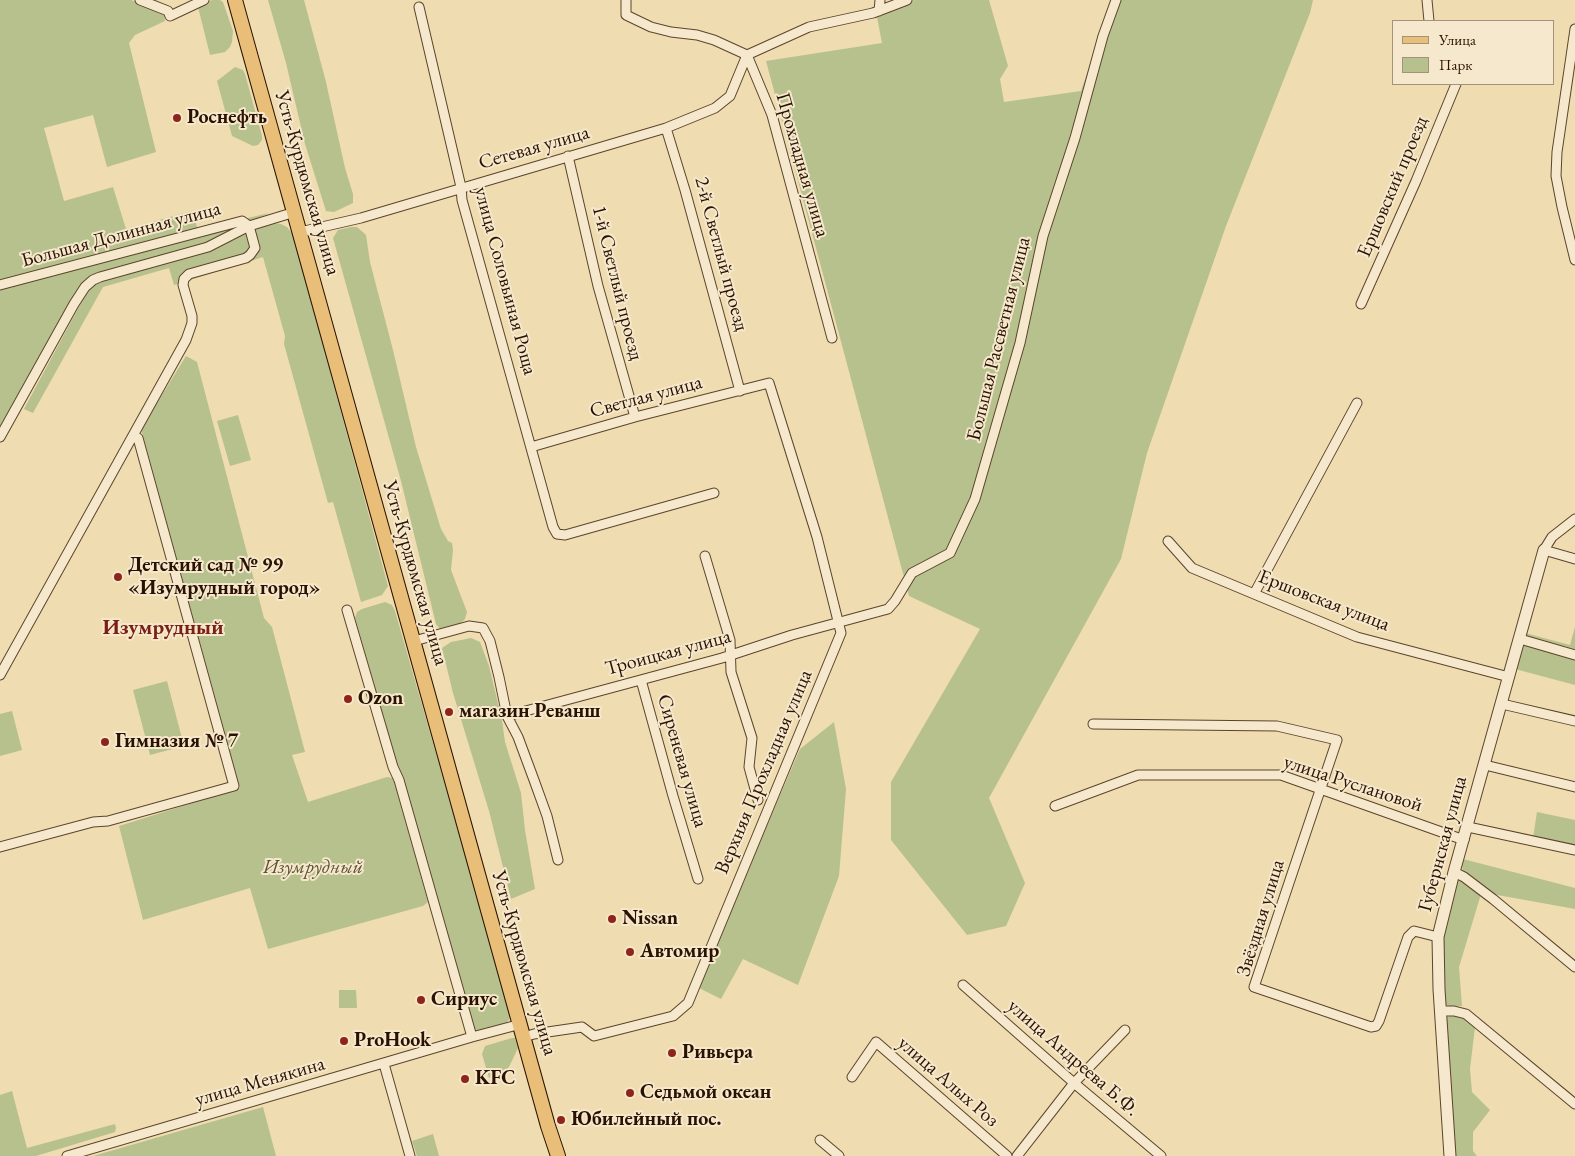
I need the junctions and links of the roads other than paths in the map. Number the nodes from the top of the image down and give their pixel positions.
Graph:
1 (140, 0) edge
2 (204, 0) edge
3 (235, 0) edge
4 (626, 0) edge
5 (880, 0) edge
6 (907, 0) edge
7 (1116, 0) edge
8 (1427, 0) edge
9 (419, 7) dead end
10 (879, 11) junction
11 (1429, 20) edge
12 (1575, 29) edge
13 (747, 56) junction
14 (1456, 85) edge
15 (666, 128) junction
16 (568, 156) junction
17 (461, 187) junction
18 (294, 212) junction
19 (249, 226) junction
20 (300, 232) junction
21 (1575, 260) edge
22 (0, 285) edge
23 (1361, 304) dead end
24 (832, 338) dead end
25 (769, 383) joint
26 (740, 391) junction
27 (1357, 403) dead end
28 (635, 417) junction
29 (133, 436) junction
30 (0, 437) edge
31 (531, 447) junction
32 (714, 493) dead end
33 (1575, 520) edge
34 (1168, 541) dead end
35 (1544, 550) junction
36 (705, 556) dead end
37 (1575, 559) edge
38 (1254, 594) junction
39 (347, 610) dead end
40 (838, 622) junction
41 (1520, 639) junction
42 (414, 640) junction
43 (730, 655) junction
44 (1575, 655) edge
45 (0, 675) edge
46 (1509, 677) junction
47 (641, 680) junction
48 (1502, 704) junction
49 (507, 716) junction
50 (1575, 721) edge
51 (1093, 724) dead end
52 (1484, 765) junction
53 (1575, 787) edge
54 (1321, 789) junction
55 (758, 800) dead end
56 (1055, 806) dead end
57 (1468, 827) junction
58 (1464, 840) junction
59 (0, 848) edge
60 (1575, 850) edge
61 (558, 860) dead end
62 (1454, 872) junction
63 (698, 879) dead end
64 (1438, 937) junction
65 (1575, 967) edge
66 (963, 985) dead end
67 (1440, 1011) junction
68 (1125, 1030) dead end
69 (522, 1031) junction
70 (472, 1037) junction
71 (384, 1064) junction
72 (852, 1077) dead end
73 (1074, 1083) junction
74 (1575, 1104) edge
75 (820, 1140) dead end
76 (67, 1156) edge
77 (410, 1156) edge
78 (558, 1156) edge
79 (839, 1156) edge
80 (1007, 1156) edge
81 (1017, 1156) edge
82 (1161, 1156) edge
83 (1450, 1156) edge

1 - 2 street
3 - 18 main road, Усть-Курдюмская улица
4 - 13 street
5 - 10 street
6 - 10 street
7 - 40 street, Большая Рассветная улица
8 - 11 street
9 - 17 street, улица Соловьиная Роща
10 - 13 street
12 - 21 street
13 - 15 street, Сетевая улица
13 - 24 street, Прохладная улица
14 - 23 street, Ершовский проезд
15 - 16 street, Сетевая улица
15 - 26 street, 2-й Светлый проезд
16 - 17 street, Сетевая улица
16 - 28 street, 1-й Светлый проезд
17 - 20 street, Сетевая улица
17 - 31 street, улица Соловьиная Роща
18 - 19 street, Большая Долинная улица
18 - 20 main road, Усть-Курдюмская улица
19 - 22 street, Большая Долинная улица
19 - 29 street
19 - 30 street, Большая Долинная улица
20 - 42 main road, Усть-Курдюмская улица
25 - 26 street, Светлая улица
25 - 40 street, Верхняя Прохладная улица
26 - 28 street, Светлая улица
27 - 38 street
28 - 31 street, Светлая улица
29 - 45 street
29 - 59 street
31 - 32 street, улица Соловьиная Роща
33 - 35 street
34 - 38 street, Ершовская улица
35 - 37 street
35 - 41 street, Губернская улица
36 - 43 street
38 - 46 street, Ершовская улица
39 - 70 street
40 - 43 street, Троицкая улица
40 - 69 street, Верхняя Прохладная улица
41 - 44 street
41 - 46 street, Губернская улица
42 - 49 street
42 - 69 main road, Усть-Курдюмская улица
43 - 47 street, Троицкая улица
43 - 55 street
46 - 48 street, Губернская улица
47 - 49 street, Троицкая улица
47 - 63 street, Сиреневая улица
48 - 50 street
48 - 52 street, Губернская улица
49 - 61 street
51 - 54 street
52 - 53 street
52 - 57 street, Губернская улица
54 - 56 street, улица Руслановой
54 - 58 street, улица Руслановой
54 - 64 street, Звёздная улица
57 - 58 street, Губернская улица
57 - 60 street
58 - 62 street, Губернская улица
62 - 64 street, Губернская улица
62 - 65 street
64 - 67 street, Губернская улица
66 - 73 street, улица Андреева Б.Ф.
67 - 74 street
67 - 83 street, Губернская улица
68 - 73 street
69 - 70 street, улица Менякина
69 - 78 main road, Усть-Курдюмская улица
70 - 71 street, улица Менякина
71 - 76 street, улица Менякина
71 - 77 street
72 - 80 street, улица Алых Роз
73 - 81 street
73 - 82 street, улица Андреева Б.Ф.
75 - 79 street

